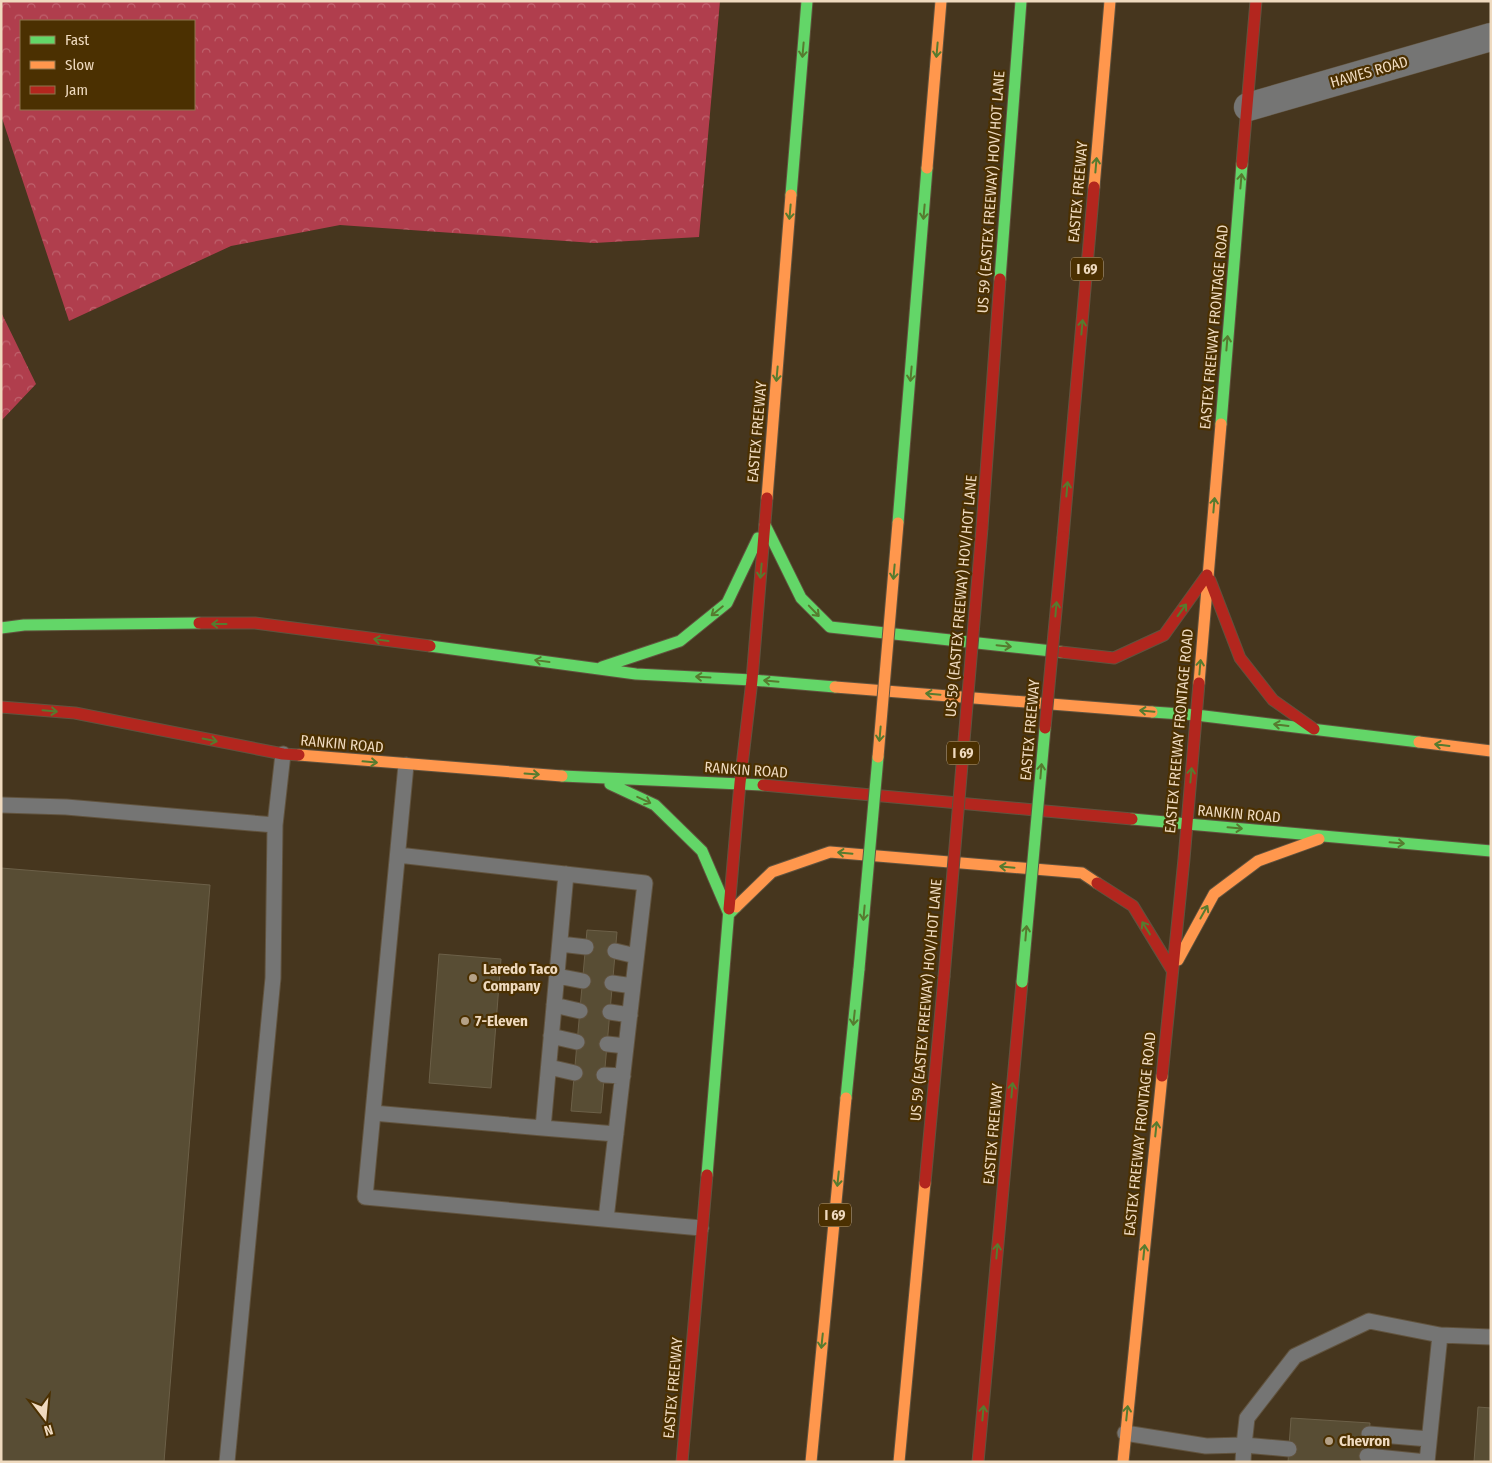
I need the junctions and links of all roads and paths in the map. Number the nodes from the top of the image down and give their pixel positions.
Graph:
1 (807, 1) edge
2 (941, 1) edge
3 (1020, 1) edge
4 (1110, 1) edge
5 (1256, 1) edge
6 (1491, 37) edge
7 (1248, 107) junction
8 (765, 523) junction
9 (1208, 575) junction
10 (1, 628) edge
11 (597, 668) junction
12 (752, 680) junction
13 (1, 707) edge
14 (1196, 715) junction
15 (1315, 730) junction
16 (1491, 751) edge
17 (283, 754) junction
18 (406, 765) junction
19 (600, 779) junction
20 (740, 783) junction
21 (1, 805) edge
22 (1187, 824) junction
23 (275, 825) junction
24 (1328, 836) junction
25 (1491, 851) edge
26 (398, 855) junction
27 (566, 874) junction
28 (729, 914) junction
29 (560, 944) junction
30 (586, 947) dead end
31 (615, 951) dead end
32 (636, 956) junction
33 (1172, 970) junction
34 (557, 976) junction
35 (583, 980) dead end
36 (612, 983) dead end
37 (633, 986) junction
38 (554, 1005) junction
39 (580, 1011) dead end
40 (610, 1012) dead end
41 (630, 1015) junction
42 (552, 1036) junction
43 (578, 1042) dead end
44 (607, 1044) dead end
45 (626, 1046) junction
46 (549, 1067) junction
47 (575, 1073) dead end
48 (604, 1075) dead end
49 (623, 1076) junction
50 (373, 1113) junction
51 (543, 1128) junction
52 (616, 1134) junction
53 (606, 1219) junction
54 (701, 1228) junction
55 (1440, 1335) junction
56 (1491, 1337) edge
57 (1125, 1433) junction
58 (1369, 1434) dead end
59 (1429, 1440) junction
60 (1244, 1445) junction
61 (1289, 1449) dead end
62 (1367, 1456) dead end
63 (227, 1462) edge
64 (682, 1462) edge
65 (811, 1462) edge
66 (899, 1462) edge
67 (978, 1462) edge
68 (1122, 1462) edge
69 (1243, 1462) edge
70 (1427, 1462) edge

1 -> 8 main road, EASTEX FREEWAY
2 -> 65 main road, I 69, bridge
3 - 66 main road, US 59 (EASTEX FREEWAY) HOV/HOT LANE / I 69, bridge
67 -> 4 main road, EASTEX FREEWAY / I 69, bridge
5 - 7 main road, EASTEX FREEWAY FRONTAGE ROAD
6 - 7 street, HAWES ROAD
9 -> 7 main road, EASTEX FREEWAY FRONTAGE ROAD
8 -> 9 main road
8 -> 11 main road
8 -> 12 main road, EASTEX FREEWAY
14 -> 9 main road, EASTEX FREEWAY FRONTAGE ROAD
9 - 15 main road
11 -> 10 main road
12 -> 11 main road
14 -> 12 main road
12 - 20 main road, EASTEX FREEWAY
13 -> 17 main road, RANKIN ROAD
15 -> 14 main road
22 -> 14 main road, EASTEX FREEWAY FRONTAGE ROAD
16 -> 15 main road
17 -> 18 main road, RANKIN ROAD
17 - 23 lane
18 -> 19 main road, RANKIN ROAD
18 - 26 lane
19 - 20 main road, RANKIN ROAD
19 -> 28 main road
20 - 22 main road, RANKIN ROAD
20 - 28 main road, EASTEX FREEWAY
21 - 23 lane
22 -> 24 main road, RANKIN ROAD
22 - 33 main road, EASTEX FREEWAY FRONTAGE ROAD
23 - 63 lane
24 -> 25 main road, RANKIN ROAD
33 -> 24 main road
26 - 27 lane
26 - 50 lane
27 - 29 lane
27 - 32 lane
33 -> 28 main road
28 - 54 main road, EASTEX FREEWAY
29 - 30 lane
29 - 34 lane
31 - 32 lane
32 - 37 lane
57 -> 33 main road, EASTEX FREEWAY FRONTAGE ROAD
34 - 35 lane
34 - 38 lane
36 - 37 lane
37 - 41 lane
38 - 39 lane
38 - 42 lane
40 - 41 lane
41 - 45 lane
42 - 43 lane
42 - 46 lane
44 - 45 lane
45 - 49 lane
46 - 47 lane
46 - 51 lane
48 - 49 lane
49 - 52 lane
50 - 51 lane
50 - 53 lane
51 - 52 lane
52 - 53 lane
53 - 54 lane
54 - 64 main road, EASTEX FREEWAY
55 - 56 lane
55 - 59 lane
55 - 60 lane
57 - 60 lane
57 - 68 main road, EASTEX FREEWAY FRONTAGE ROAD
58 - 59 lane
59 - 70 lane
60 - 61 lane
60 - 69 lane
62 - 70 lane

